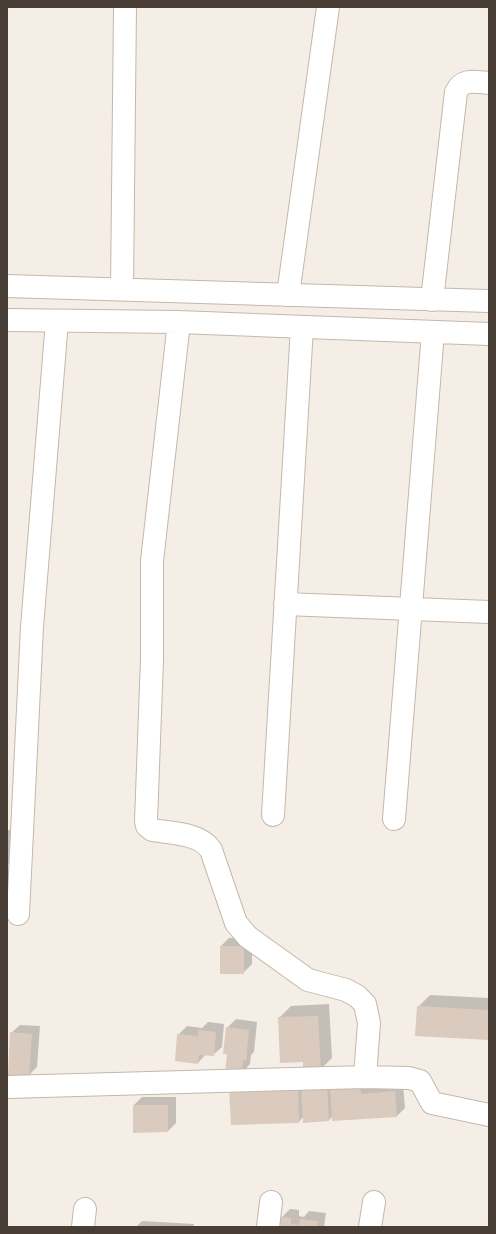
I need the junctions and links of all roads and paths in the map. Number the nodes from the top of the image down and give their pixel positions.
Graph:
1 (125, 7) edge
2 (328, 7) edge
3 (489, 83) edge
4 (7, 286) edge
5 (122, 289) junction
6 (288, 295) junction
7 (432, 300) junction
8 (489, 301) edge
9 (7, 320) edge
10 (57, 321) junction
11 (179, 322) junction
12 (302, 327) junction
13 (433, 332) junction
14 (489, 334) edge
15 (286, 604) junction
16 (411, 610) junction
17 (489, 612) edge
18 (273, 815) dead end
19 (394, 819) dead end
20 (18, 914) dead end
21 (365, 1077) junction
22 (7, 1087) edge
23 (489, 1115) edge
24 (271, 1202) dead end
25 (374, 1202) dead end
26 (268, 1227) edge
27 (370, 1227) edge

1 - 5 street
2 - 6 street
3 - 7 street
4 - 5 street
5 - 6 street
6 - 7 street
7 - 8 street
9 - 10 street
10 - 11 street
10 - 20 street
11 - 12 street
11 - 21 street
12 - 13 street
12 - 15 street
13 - 14 street
13 - 16 street
15 - 16 street
15 - 18 street
16 - 17 street
16 - 19 street
21 - 22 street
21 - 23 street
24 - 26 street
25 - 27 street

